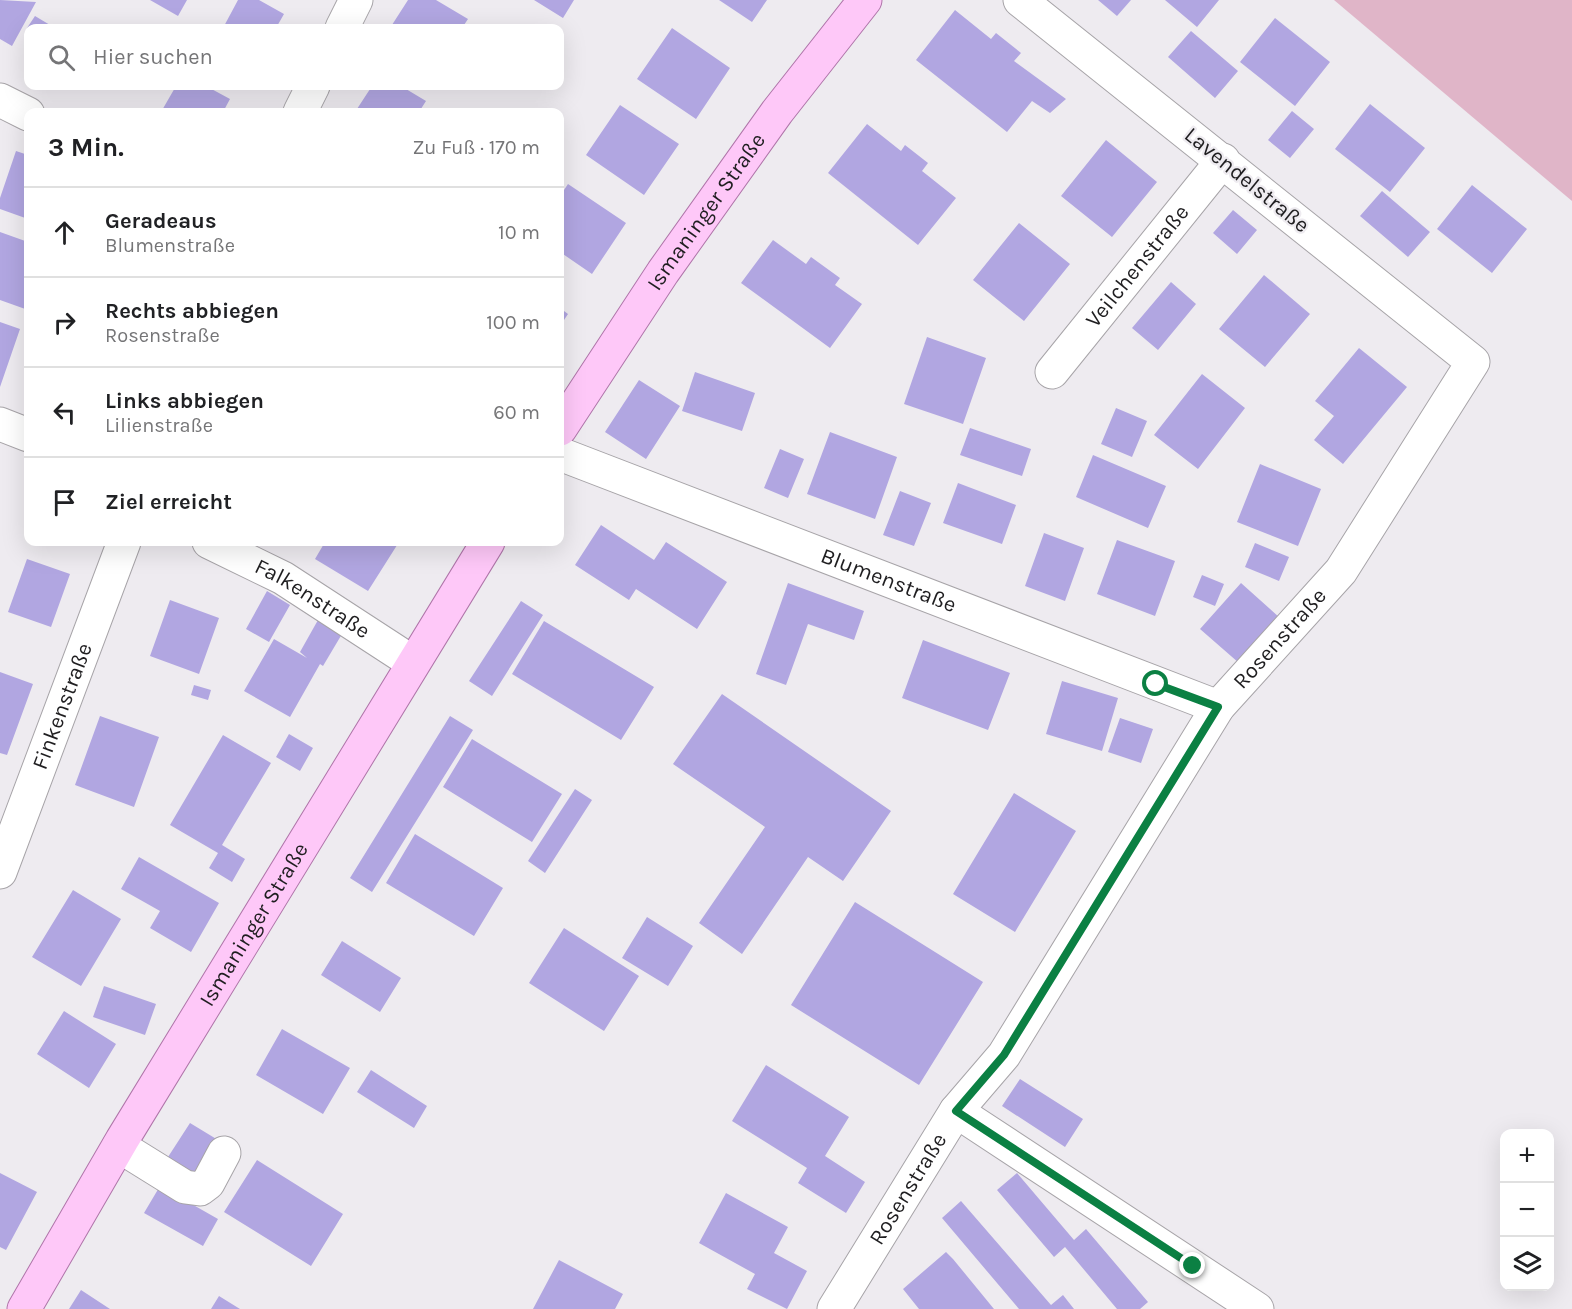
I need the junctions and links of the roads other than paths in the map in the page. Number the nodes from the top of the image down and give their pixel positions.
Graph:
1 (356, 0) edge
2 (865, 0) edge
3 (1020, 0) edge
4 (344, 24) edge
5 (311, 90) edge
6 (0, 100) edge
7 (302, 108) edge
8 (24, 112) edge
9 (1223, 160) junction
10 (1473, 362) joint
11 (1052, 372) dead end
12 (564, 423) edge
13 (0, 424) edge
14 (24, 433) edge
15 (564, 456) edge
16 (123, 546) edge
17 (227, 546) edge
18 (485, 546) edge
19 (264, 554) edge
20 (412, 662) junction
21 (1218, 707) junction
22 (0, 873) edge
23 (956, 1111) junction
24 (119, 1146) junction
25 (224, 1153) dead end
26 (24, 1309) edge
27 (834, 1309) edge
28 (1257, 1309) edge

1 - 4 street
2 - 12 main road, Ismaninger Straße
3 - 9 street, Lavendelstraße
5 - 7 street
6 - 8 street
9 - 10 street, Lavendelstraße
9 - 11 street, Veilchenstraße
10 - 21 street, Rosenstraße
13 - 14 street
15 - 21 street, Blumenstraße
16 - 22 street, Finkenstraße
17 - 19 street, Falkenstraße
18 - 20 main road, Ismaninger Straße
19 - 20 street, Falkenstraße
20 - 24 main road, Ismaninger Straße
21 - 23 street, Rosenstraße
23 - 27 street, Rosenstraße
23 - 28 street
24 - 25 street
24 - 26 main road, Ismaninger Straße

